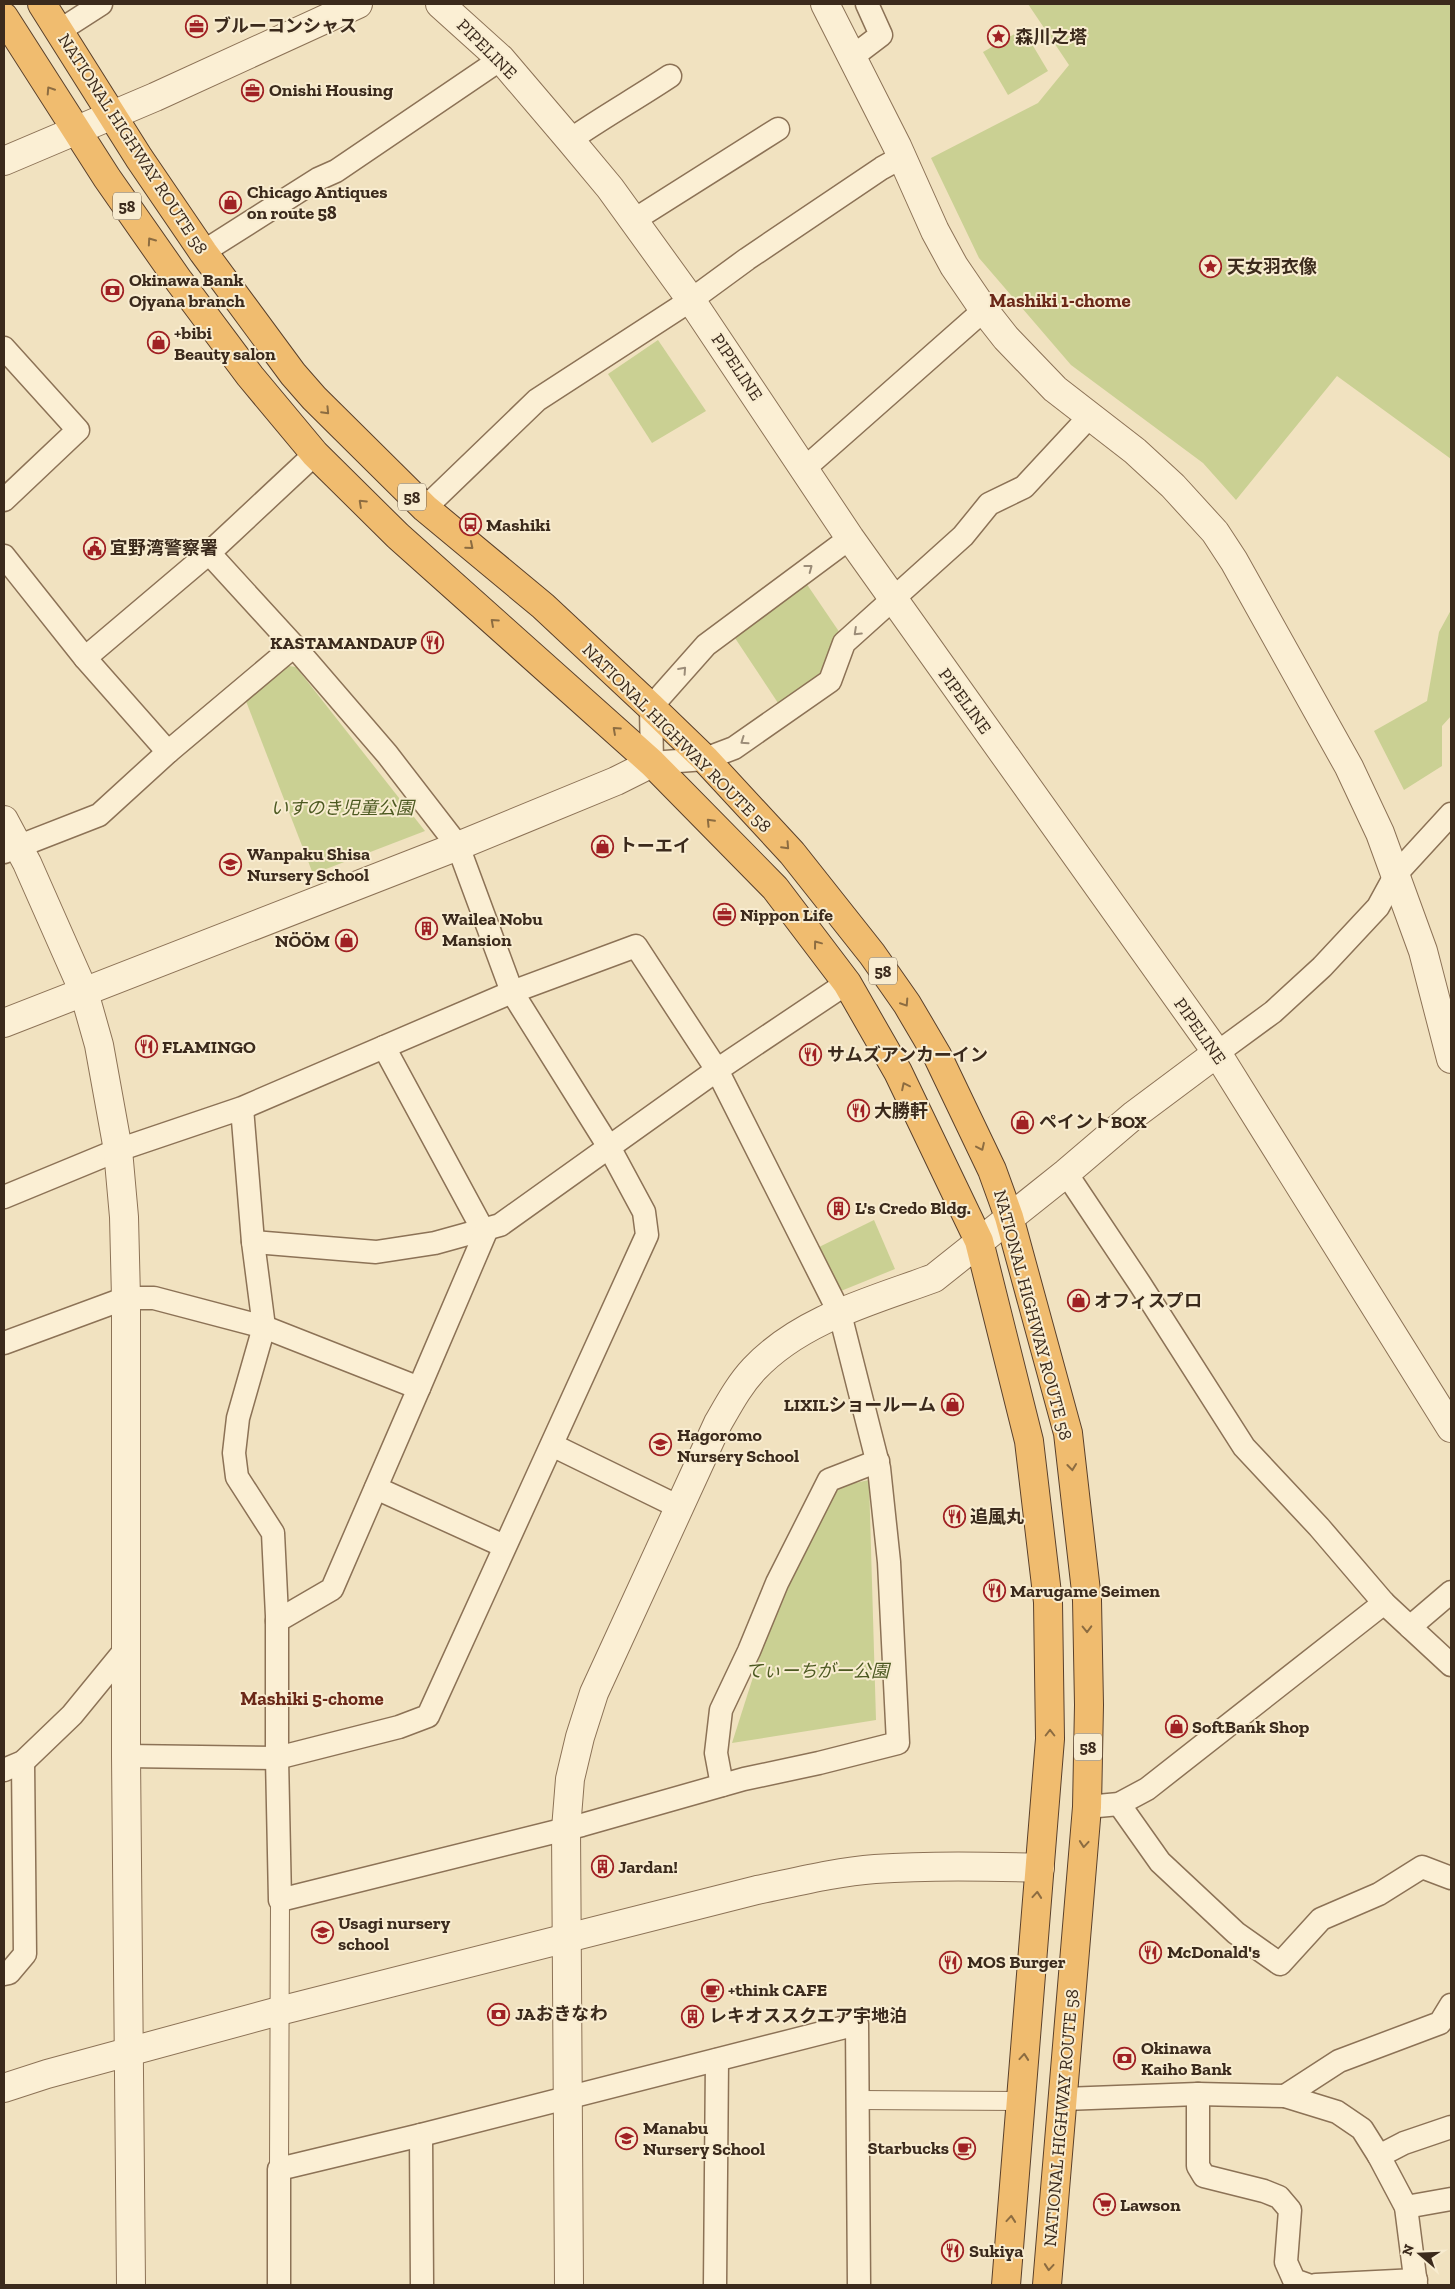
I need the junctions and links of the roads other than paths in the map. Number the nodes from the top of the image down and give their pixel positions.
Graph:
1 (42, 4) edge
2 (101, 4) edge
3 (358, 4) edge
4 (440, 4) edge
5 (825, 4) edge
6 (867, 4) edge
7 (4, 17) edge
8 (59, 31) junction
9 (852, 57) junction
10 (501, 59) junction
11 (670, 76) dead end
12 (111, 116) junction
13 (778, 129) dead end
14 (76, 131) junction
15 (570, 140) junction
16 (902, 157) junction
17 (4, 161) edge
18 (634, 220) junction
19 (203, 252) junction
20 (691, 300) junction
21 (984, 310) junction
22 (4, 348) edge
23 (1089, 417) junction
24 (315, 454) junction
25 (805, 468) junction
26 (4, 500) edge
27 (425, 508) junction
28 (850, 538) junction
29 (209, 553) junction
30 (4, 556) edge
31 (893, 599) junction
32 (294, 646) junction
33 (85, 658) junction
34 (651, 707) junction
35 (168, 752) junction
36 (704, 759) junction
37 (652, 763) junction
38 (1451, 814) edge
39 (4, 820) edge
40 (458, 846) junction
41 (11, 850) edge
42 (1396, 874) junction
43 (847, 983) junction
44 (84, 992) junction
45 (512, 992) junction
46 (4, 1023) edge
47 (384, 1047) junction
48 (1217, 1053) junction
49 (1451, 1058) edge
50 (717, 1070) junction
51 (242, 1108) junction
52 (609, 1147) junction
53 (118, 1150) junction
54 (1066, 1173) junction
55 (4, 1197) edge
56 (1009, 1217) junction
57 (485, 1229) junction
58 (978, 1241) junction
59 (253, 1242) junction
60 (126, 1298) junction
61 (840, 1314) junction
62 (264, 1327) junction
63 (4, 1343) edge
64 (419, 1388) junction
65 (1451, 1428) edge
66 (552, 1446) junction
67 (878, 1461) junction
68 (376, 1488) junction
69 (679, 1507) junction
70 (504, 1546) junction
71 (1451, 1592) edge
72 (1384, 1603) junction
73 (277, 1621) junction
74 (1410, 1627) junction
75 (126, 1649) junction
76 (1451, 1665) edge
77 (126, 1756) junction
78 (277, 1758) junction
79 (13, 1766) edge
80 (722, 1785) junction
81 (1119, 1804) junction
82 (1087, 1807) junction
83 (566, 1829) junction
84 (1040, 1868) junction
85 (1451, 1878) edge
86 (280, 1900) junction
87 (567, 1939) junction
88 (4, 1974) edge
89 (1451, 2005) edge
90 (279, 2011) junction
91 (129, 2052) junction
92 (717, 2060) junction
93 (4, 2088) edge
94 (1198, 2094) junction
95 (1285, 2096) junction
96 (566, 2098) junction
97 (1064, 2099) junction
98 (858, 2100) junction
99 (1021, 2101) junction
100 (1451, 2127) edge
101 (421, 2136) junction
102 (1379, 2156) junction
103 (279, 2169) junction
104 (1451, 2199) edge
105 (1406, 2207) junction
106 (1416, 2282) edge
107 (131, 2285) edge
108 (279, 2285) edge
109 (422, 2285) edge
110 (569, 2285) edge
111 (715, 2285) edge
112 (859, 2285) edge
113 (1006, 2285) edge
114 (1047, 2285) edge
115 (1308, 2285) edge
116 (1316, 2285) edge

1 - 8 highway, NATIONAL HIGHWAY ROUTE 58 / 58
2 - 8 street
3 - 12 street
4 - 10 street, PIPELINE
5 - 9 street
6 - 9 street
14 -> 7 highway, NATIONAL HIGHWAY ROUTE 58 / 58
8 - 12 highway, NATIONAL HIGHWAY ROUTE 58 / 58
9 - 16 street
10 - 15 street, PIPELINE
10 - 19 street
11 - 15 street
12 - 14 street
12 - 19 highway, NATIONAL HIGHWAY ROUTE 58 / 58
13 - 18 street
14 - 17 street
24 -> 14 highway, NATIONAL HIGHWAY ROUTE 58 / 58
15 - 18 street, PIPELINE
16 - 20 street
16 - 21 street
18 - 20 street, PIPELINE
19 -> 27 highway, NATIONAL HIGHWAY ROUTE 58 / 58
20 - 25 street, PIPELINE
20 - 27 street
21 - 23 street
21 - 25 street
22 - 26 street
23 - 31 street
23 - 42 street
24 - 29 street
37 -> 24 highway, NATIONAL HIGHWAY ROUTE 58 / 58
25 - 28 street, PIPELINE
27 -> 34 highway, NATIONAL HIGHWAY ROUTE 58 / 58
28 - 31 street, PIPELINE
34 -> 28 street
29 - 32 street
29 - 33 street
30 - 33 street
31 -> 36 street
31 - 48 street, PIPELINE
32 - 35 street
32 - 40 street
33 - 35 street
34 - 36 highway, NATIONAL HIGHWAY ROUTE 58 / 58
34 - 37 street
35 - 41 street
36 - 37 street
36 -> 56 highway, NATIONAL HIGHWAY ROUTE 58 / 58
37 - 40 street
43 -> 37 highway, NATIONAL HIGHWAY ROUTE 58 / 58
38 - 42 street
39 - 41 street
40 - 44 street
40 - 45 street
41 - 44 street
42 - 48 street
42 - 49 street
43 - 50 street
58 -> 43 highway, NATIONAL HIGHWAY ROUTE 58 / 58
44 - 46 street
44 - 53 street
45 - 47 street
45 - 50 street
45 - 52 street
47 - 51 street
47 - 57 street
48 - 54 street
48 - 65 street, PIPELINE
50 - 52 street
50 - 61 street
51 - 53 street
51 - 59 street
52 - 57 street
52 - 66 street
53 - 55 street
53 - 60 street
54 - 56 street
54 - 72 street
56 - 58 street
56 -> 82 highway, NATIONAL HIGHWAY ROUTE 58 / 58
57 - 59 street
57 - 64 street
58 - 61 street
84 -> 58 highway, NATIONAL HIGHWAY ROUTE 58 / 58
59 - 62 street
60 - 62 street
60 - 63 street
60 - 75 street
61 - 67 street
61 - 69 street
62 - 64 street
62 - 73 street
64 - 68 street
66 - 69 street
66 - 70 street
67 - 80 street
67 - 80 street
68 - 70 street
68 - 73 street
69 - 83 street
70 - 78 street
71 - 74 street
72 - 74 street
72 - 81 street
73 - 78 street
74 - 76 street
75 - 77 street
75 - 79 street
77 - 78 street
77 - 91 street
78 - 86 street
79 - 88 street
80 - 83 street
81 - 82 street
81 - 85 street
82 -> 97 highway, NATIONAL HIGHWAY ROUTE 58 / 58
83 - 86 street
83 - 87 street
84 - 87 street
99 -> 84 highway, NATIONAL HIGHWAY ROUTE 58 / 58
86 - 90 street
87 - 90 street
87 - 96 street
89 - 95 street
90 - 91 street
90 - 103 street
91 - 93 street
91 - 107 street
92 - 96 street
92 - 98 street
92 - 111 street
94 - 95 street
94 - 97 street
94 - 115 street
95 - 102 street
96 - 101 street
96 - 110 street
97 -> 114 highway, NATIONAL HIGHWAY ROUTE 58 / 58
98 - 99 street
98 - 112 street
113 -> 99 highway, NATIONAL HIGHWAY ROUTE 58 / 58
100 - 102 street
101 - 103 street
101 - 109 street
102 - 105 street
103 - 108 street
104 - 105 street
105 - 106 street
106 - 116 street

